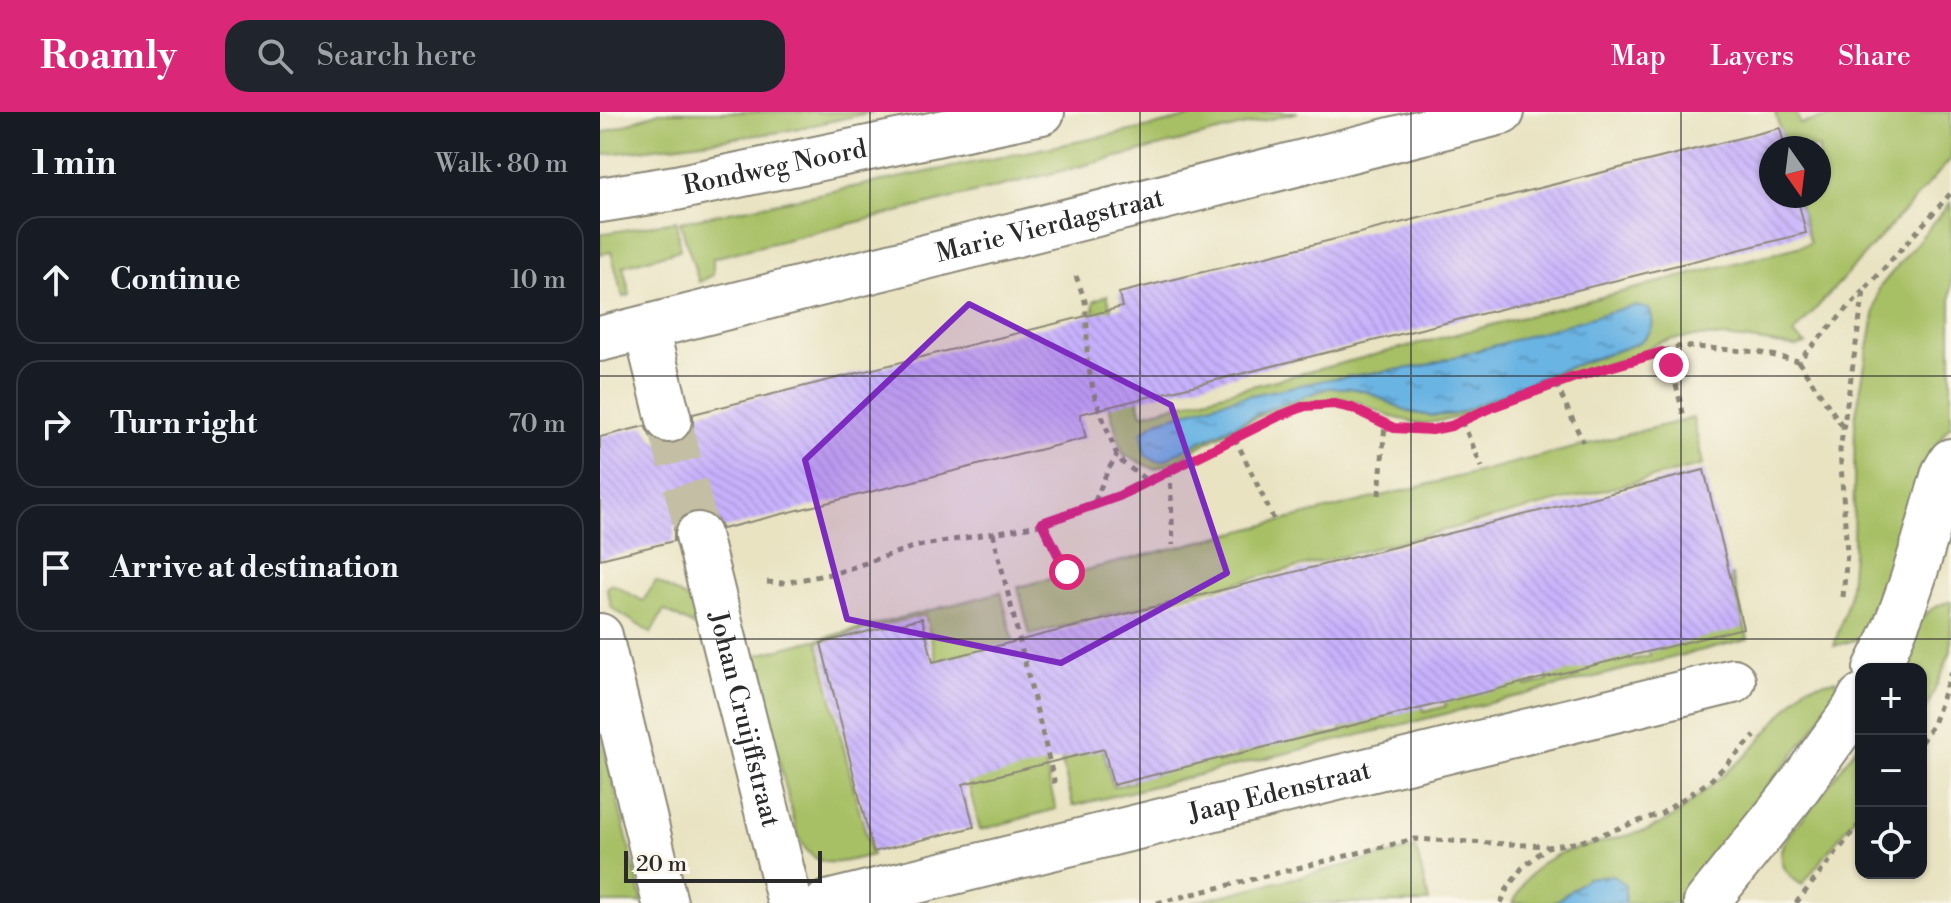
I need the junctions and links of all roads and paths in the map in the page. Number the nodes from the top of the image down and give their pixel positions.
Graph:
1 (1042, 112) edge
2 (1502, 112) edge
3 (1951, 193) edge
4 (600, 200) edge
5 (1069, 220) junction
6 (1864, 291) junction
7 (646, 328) junction
8 (600, 339) edge
9 (1662, 352) junction
10 (1798, 361) junction
11 (1556, 384) junction
12 (1684, 417) dead end
13 (669, 420) tunnel mouth
14 (1462, 421) junction
15 (1385, 424) junction
16 (1843, 428) junction
17 (1235, 438) junction
18 (1583, 442) dead end
19 (1117, 455) junction
20 (1951, 461) edge
21 (1482, 467) dead end
22 (1170, 471) junction
23 (1148, 481) junction
24 (1379, 495) dead end
25 (1095, 503) junction
26 (1274, 520) dead end
27 (1042, 523) junction
28 (993, 533) junction
29 (698, 535) tunnel mouth
30 (1173, 545) dead end
31 (1847, 553) dead end
32 (1067, 572) dead end
33 (710, 588) junction
34 (600, 636) edge
35 (1879, 663) edge
36 (1951, 672) edge
37 (1733, 681) dead end
38 (1855, 708) edge
39 (1926, 735) edge
40 (1855, 829) edge
41 (1069, 844) junction
42 (1547, 847) dead end
43 (665, 903) edge
44 (790, 903) edge
45 (827, 903) edge
46 (1157, 903) edge
47 (1706, 903) edge
48 (1796, 903) edge

1 - 4 street, Rondweg Noord
2 - 5 street, Marie Vierdagstraat
3 - 6 path
5 - 7 street, Marie Vierdagstraat
5 - 19 path
6 - 10 path
6 - 16 path
7 - 8 street, Marie Vierdagstraat
7 - 13 street
9 - 10 path
9 - 11 path
9 - 12 path
10 - 16 path
11 - 14 path
11 - 18 path
14 - 15 path
14 - 21 path
15 - 17 path
15 - 24 path
16 - 31 path
17 - 22 path
17 - 26 path
19 - 23 path
19 - 25 path
20 - 35 street
22 - 23 path
22 - 30 path
23 - 25 path
25 - 27 path
27 - 28 path
27 - 32 path
28 - 33 path
28 - 41 path
29 - 33 street, Johan Cruijffstraat
33 - 44 street, Johan Cruijffstraat
34 - 43 street
36 - 39 path
37 - 41 street, Jaap Edenstraat
38 - 47 street
40 - 48 path
41 - 45 street, Jaap Edenstraat
42 - 46 path

